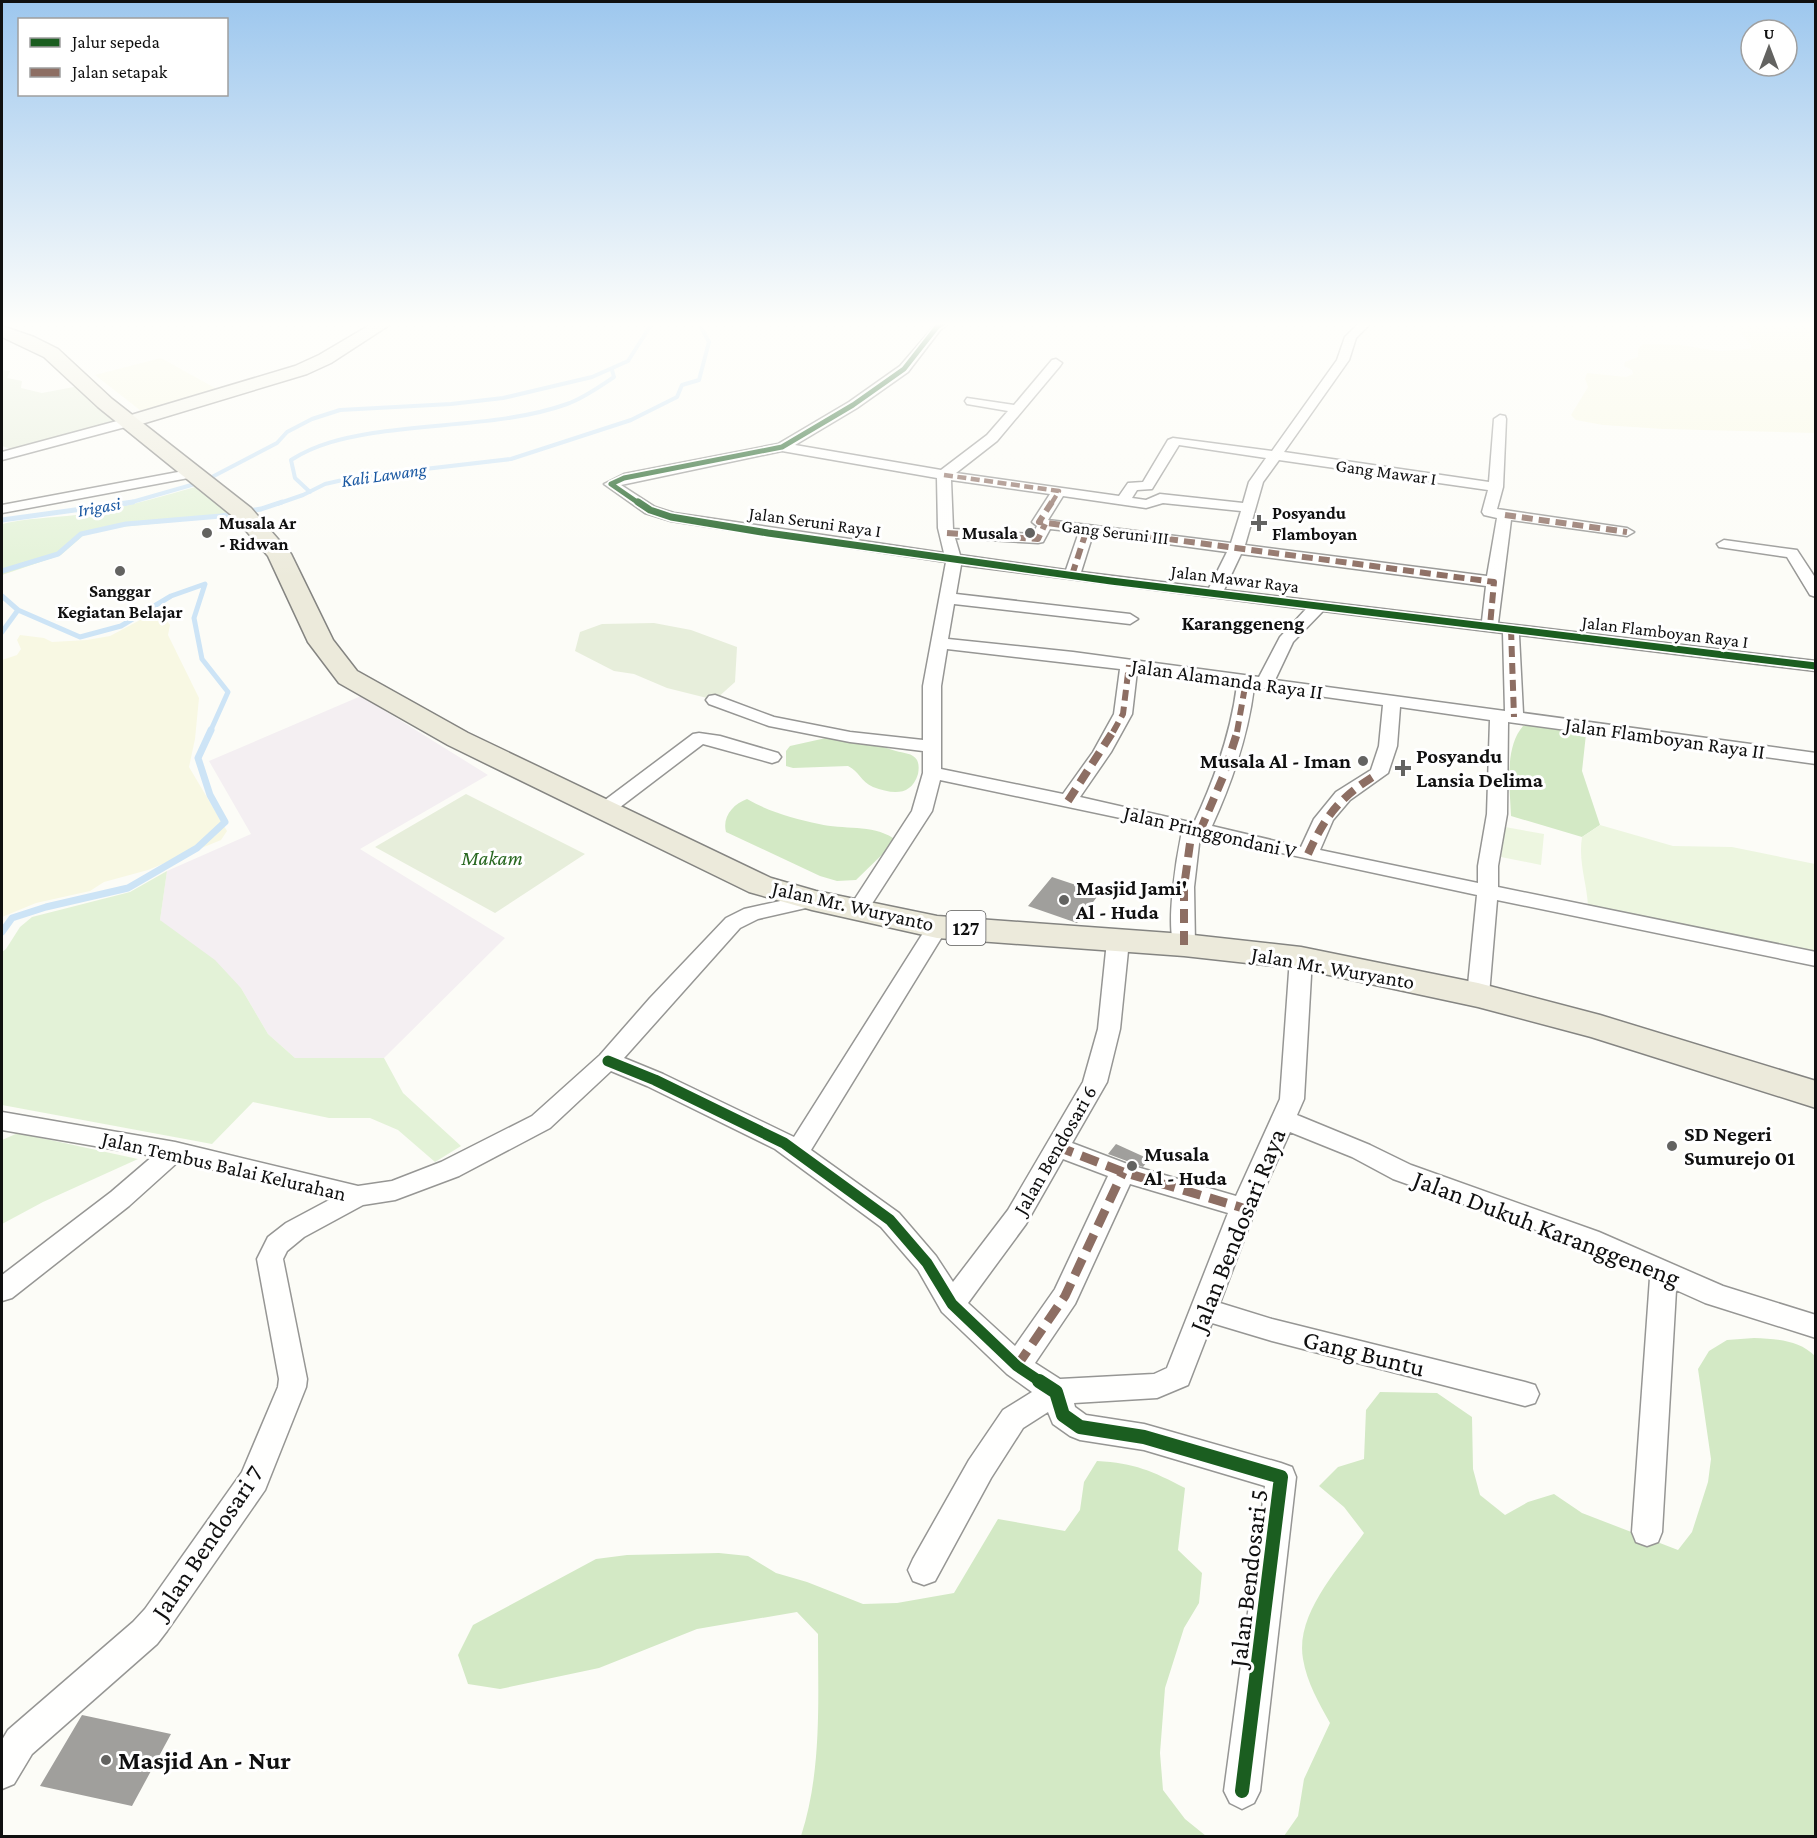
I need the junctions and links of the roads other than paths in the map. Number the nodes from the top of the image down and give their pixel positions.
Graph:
1 (112, 408) edge
2 (175, 408) edge
3 (848, 408) edge
4 (1010, 408) edge
5 (1310, 408) edge
6 (1017, 409) joint
7 (1500, 419) dead end
8 (128, 422) junction
9 (782, 447) junction
10 (2, 456) edge
11 (1276, 457) junction
12 (194, 473) junction
13 (944, 475) junction
14 (1496, 487) junction
15 (1059, 491) junction
16 (1123, 500) junction
17 (2, 508) edge
18 (1249, 508) junction
19 (1505, 515) junction
20 (1045, 524) junction
21 (1087, 529) junction
22 (1627, 532) dead end
23 (947, 533) junction
24 (1724, 544) dead end
25 (1235, 549) junction
26 (954, 559) junction
27 (1072, 575) junction
28 (1494, 582) junction
29 (1815, 592) edge
30 (1214, 594) junction
31 (947, 598) junction
32 (1320, 606) junction
33 (1130, 619) dead end
34 (1490, 626) junction
35 (1512, 629) junction
36 (940, 643) junction
37 (1129, 665) junction
38 (1815, 666) edge
39 (1245, 681) junction
40 (1265, 684) junction
41 (715, 700) dead end
42 (1392, 701) junction
43 (1507, 716) junction
44 (933, 747) junction
45 (772, 757) dead end
46 (1815, 759) edge
47 (932, 773) junction
48 (1068, 801) junction
49 (604, 810) junction
50 (1196, 830) junction
51 (1308, 854) junction
52 (1488, 890) junction
53 (812, 900) junction
54 (857, 911) junction
55 (937, 927) junction
56 (1118, 941) junction
57 (1184, 945) junction
58 (1300, 958) junction
59 (1815, 959) edge
60 (1478, 995) junction
61 (608, 1061) junction
62 (1815, 1095) edge
63 (1282, 1119) junction
64 (2, 1121) edge
65 (1056, 1146) junction
66 (175, 1151) junction
67 (797, 1152) junction
68 (1123, 1172) junction
69 (358, 1196) junction
70 (1242, 1208) junction
71 (1664, 1272) junction
72 (2, 1290) edge
73 (952, 1304) junction
74 (1204, 1310) junction
75 (1815, 1327) edge
76 (1017, 1366) junction
77 (1056, 1392) junction
78 (1525, 1394) dead end
79 (1647, 1533) dead end
80 (924, 1570) dead end
81 (2, 1772) edge
82 (1242, 1791) dead end

1 - 8 main road, Jalan Mr. Wuryanto / 127
2 - 8 main road
3 - 9 street
4 - 6 street
5 - 11 street
6 - 13 street
7 - 14 street
8 - 10 street
8 - 12 main road, Jalan Mr. Wuryanto / 127
9 - 13 street, Gang Seruni III
9 - 26 street, Jalan Seruni Raya I
11 - 14 street, Gang Mawar I
11 - 16 street, Gang Mawar I
11 - 18 street
12 - 17 street
12 - 49 main road, Jalan Mr. Wuryanto / 127
13 - 15 street, Gang Seruni III
13 - 23 street
14 - 19 street
15 - 16 street
15 - 20 street, Gang Seruni III
16 - 18 street
18 - 25 street
19 - 22 street
19 - 28 street
20 - 21 street, Gang Seruni III
20 - 23 street
21 - 25 street, Gang Seruni III
21 - 27 street
23 - 26 street
24 - 29 street
25 - 28 street, Gang Seruni III
25 - 30 street
26 - 27 street, Jalan Mawar Raya
26 - 31 street
27 - 30 street, Jalan Mawar Raya
28 - 34 street
30 - 32 street, Jalan Mawar Raya
31 - 33 street
31 - 36 street
32 - 34 street, Jalan Mawar Raya
32 - 40 street
34 - 35 street, Jalan Mawar Raya
35 - 38 street, Jalan Flamboyan Raya I
35 - 43 street
36 - 37 street, Jalan Alamanda Raya II
36 - 44 street
37 - 39 street, Jalan Alamanda Raya II
37 - 48 street
39 - 40 street, Jalan Alamanda Raya II
39 - 50 street
40 - 42 street, Jalan Alamanda Raya II
41 - 44 street
42 - 43 street, Jalan Alamanda Raya II
42 - 51 street
43 - 46 street, Jalan Flamboyan Raya II
43 - 52 street
44 - 47 street
45 - 49 street
47 - 48 street, Jalan Pringgondani V
47 - 54 street
48 - 50 street, Jalan Pringgondani V
49 - 53 main road, Jalan Mr. Wuryanto / 127
50 - 51 street, Jalan Pringgondani V
50 - 57 street
51 - 52 street, Jalan Pringgondani V
52 - 59 street, Jalan Pringgondani V
52 - 60 street
53 - 54 main road, Jalan Mr. Wuryanto / 127
53 - 61 street, Jalan Tembus Balai Kelurahan
54 - 55 main road, Jalan Mr. Wuryanto / 127
55 - 56 main road, Jalan Mr. Wuryanto / 127
55 - 67 street
56 - 57 main road, Jalan Mr. Wuryanto / 127
56 - 65 street, Jalan Bendosari 6
57 - 58 main road, Jalan Mr. Wuryanto / 127
58 - 60 main road, Jalan Mr. Wuryanto / 127
58 - 63 street, Jalan Bendosari Raya
60 - 62 main road, Jalan Mr. Wuryanto / 127
61 - 67 street
61 - 69 street, Jalan Tembus Balai Kelurahan
63 - 70 street, Jalan Bendosari Raya
63 - 71 street, Jalan Dukuh Karanggeneng
64 - 66 street, Jalan Tembus Balai Kelurahan
65 - 68 street
65 - 73 street, Jalan Bendosari 6
66 - 69 street, Jalan Tembus Balai Kelurahan
66 - 72 street
67 - 73 street
68 - 70 street
68 - 76 street
69 - 81 street, Jalan Bendosari 7
70 - 74 street, Jalan Bendosari Raya
71 - 75 street, Jalan Dukuh Karanggeneng
71 - 79 street
73 - 76 street
74 - 77 street, Jalan Bendosari Raya
74 - 78 street, Gang Buntu
76 - 77 street
77 - 80 street, Jalan Bendosari Raya
77 - 82 street, Jalan Bendosari 5

